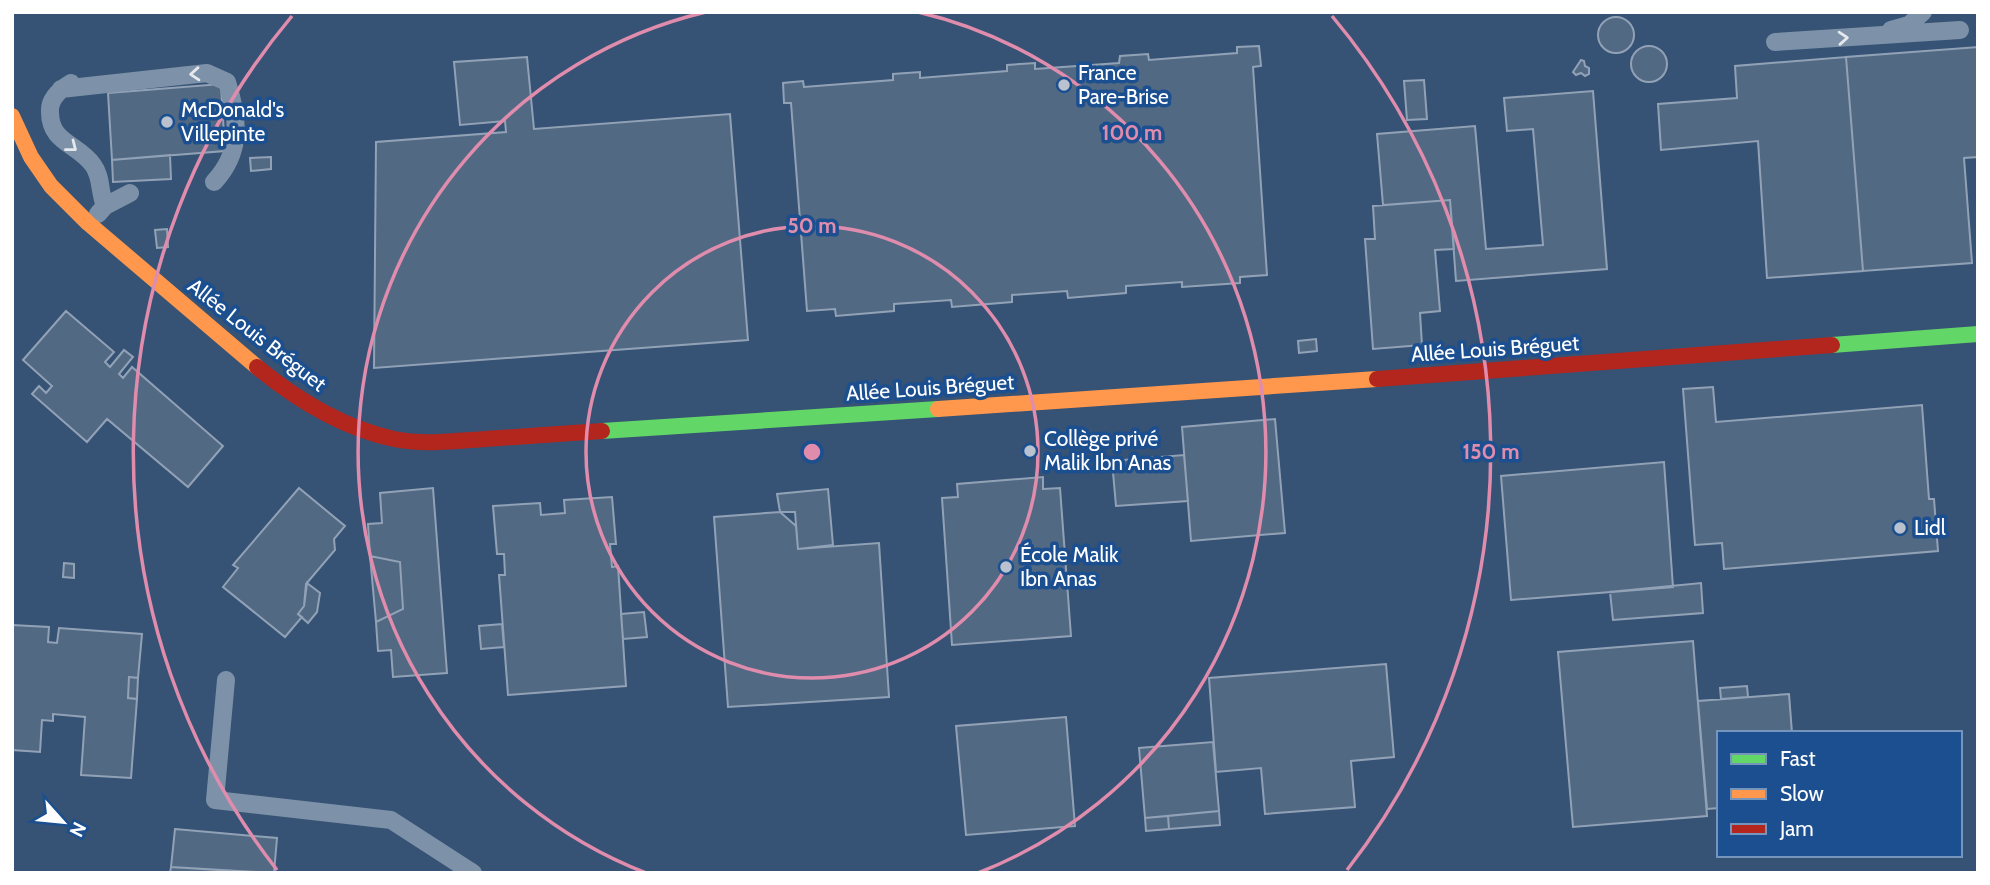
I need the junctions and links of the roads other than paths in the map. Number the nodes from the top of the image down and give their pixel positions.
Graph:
1 (1923, 12) edge
2 (1960, 30) dead end
3 (1871, 36) junction
4 (1775, 42) dead end
5 (80, 78) dead end
6 (61, 89) junction
7 (12, 116) edge
8 (214, 183) dead end
9 (130, 193) dead end
10 (106, 206) junction
11 (88, 223) junction
12 (1978, 334) edge
13 (226, 680) dead end
14 (473, 873) edge

1 - 3 lane
2 - 3 lane
4 -> 3 lane
5 - 6 lane
8 -> 6 lane
6 -> 10 lane
7 - 11 street, Allée Louis Bréguet
9 - 10 lane
10 - 11 lane
11 - 12 street, Allée Louis Bréguet
13 - 14 lane

